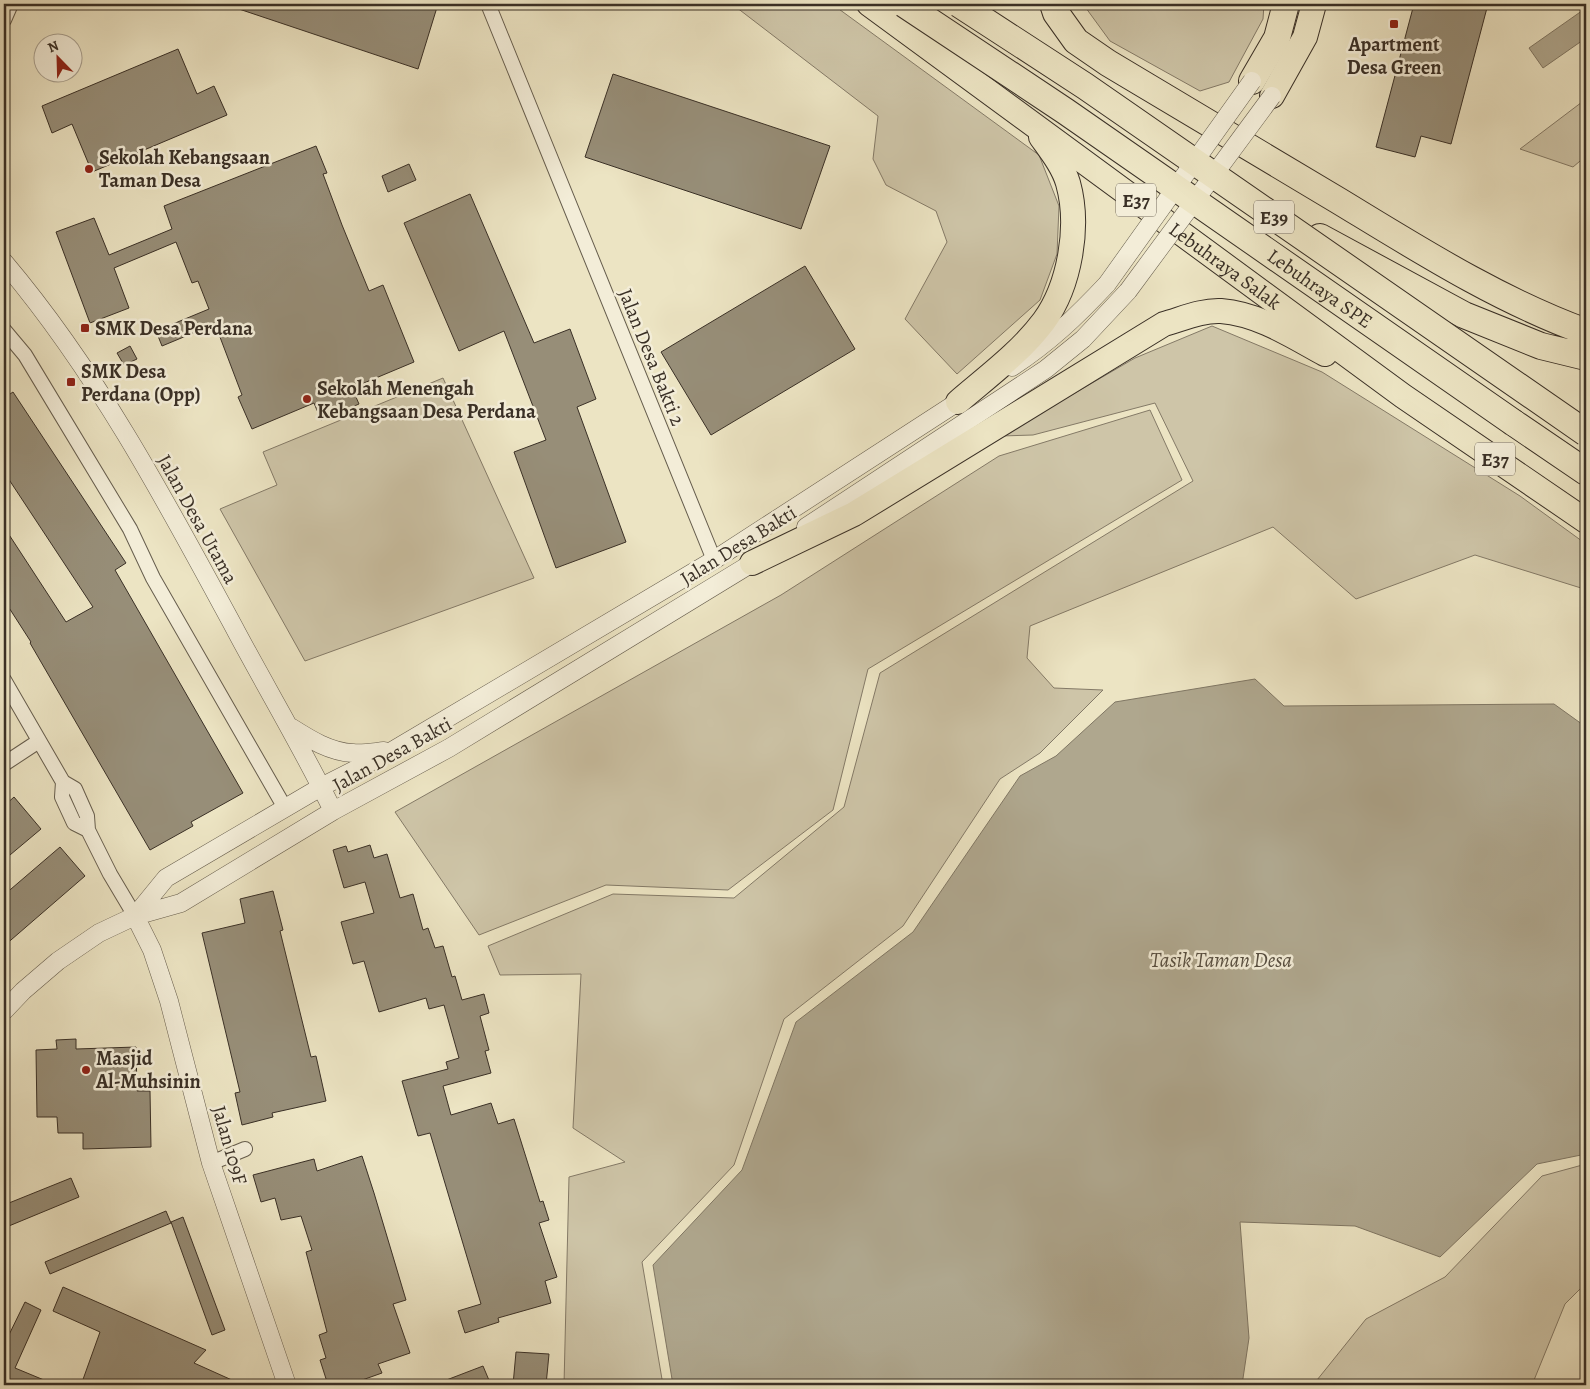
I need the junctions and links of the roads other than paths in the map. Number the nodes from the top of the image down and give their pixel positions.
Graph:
1 (11, 4) edge
2 (488, 4) edge
3 (869, 4) edge
4 (904, 4) edge
5 (959, 4) edge
6 (971, 4) edge
7 (1053, 4) edge
8 (1286, 4) edge
9 (1314, 4) edge
10 (4, 20) edge
11 (1262, 89) junction
12 (1028, 121) junction
13 (1250, 195) junction
14 (4, 262) edge
15 (4, 330) edge
16 (1586, 332) edge
17 (1586, 357) edge
18 (1403, 396) junction
19 (958, 402) junction
20 (1586, 434) edge
21 (1586, 472) edge
22 (1586, 521) edge
23 (714, 560) junction
24 (752, 563) junction
25 (4, 680) edge
26 (288, 726) junction
27 (39, 741) junction
28 (392, 751) junction
29 (4, 764) edge
30 (321, 787) junction
31 (285, 808) junction
32 (333, 811) junction
33 (135, 916) junction
34 (4, 1011) edge
35 (244, 1149) dead end
36 (211, 1163) junction
37 (286, 1385) edge

1 - 10 street
2 - 23 street, Jalan Desa Bakti 2
3 - 12 highway, Lebuhraya Salak / E37
4 - 21 highway, Lebuhraya SPE / E39, bridge
5 - 20 highway, Lebuhraya SPE / E39, bridge
6 - 13 highway
7 - 16 highway
8 - 11 highway
9 - 11 highway
11 - 19 street, Jalan Desa Bakti, bridge
11 - 24 street, Jalan Desa Bakti, bridge
12 - 18 highway, Lebuhraya Salak / E37
12 - 19 highway
13 - 17 highway
13 - 20 highway
14 - 26 street, Jalan Desa Utama
15 - 31 street
18 - 22 highway, Lebuhraya Salak / E37
18 - 24 highway
19 - 23 street, Jalan Desa Bakti
23 - 28 street, Jalan Desa Bakti
24 - 32 street, Jalan Desa Bakti
25 - 27 street
26 - 28 street
26 - 30 street, Jalan Desa Utama
27 - 29 street
27 - 33 street
28 - 30 street, Jalan Desa Bakti
30 - 31 street, Jalan Desa Bakti
30 - 32 street, Jalan Desa Utama
31 - 33 street, Jalan Desa Bakti
32 - 33 street, Jalan Desa Bakti
33 - 34 street, Jalan Desa Bakti
33 - 36 street, Jalan 109F
35 - 36 street
36 - 37 street, Jalan 109F

